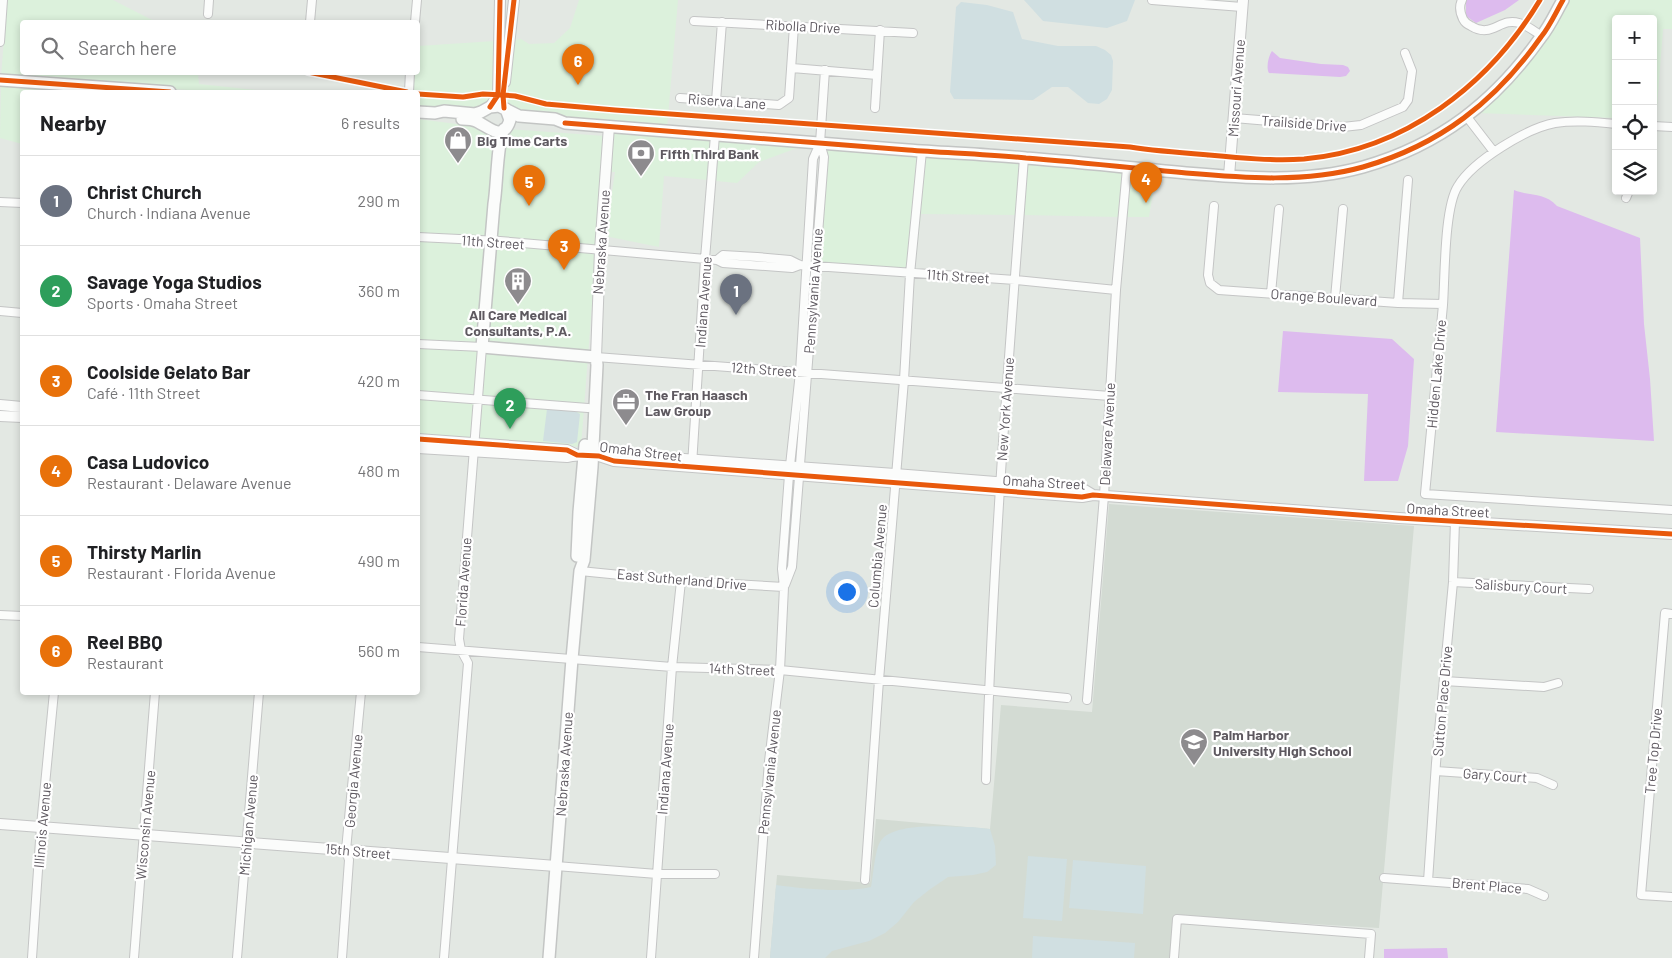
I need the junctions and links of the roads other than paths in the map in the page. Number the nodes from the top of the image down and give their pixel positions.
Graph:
1 (3, 0) edge
2 (209, 0) edge
3 (312, 0) edge
4 (417, 0) edge
5 (500, 0) edge
6 (514, 0) edge
7 (1152, 0) edge
8 (1462, 0) edge
9 (1563, 0) edge
10 (1242, 3) edge
11 (208, 14) dead end
12 (310, 20) edge
13 (415, 20) edge
14 (694, 21) dead end
15 (722, 22) junction
16 (794, 26) junction
17 (880, 30) junction
18 (913, 33) dead end
19 (1542, 36) junction
20 (0, 42) edge
21 (1405, 53) dead end
22 (792, 68) junction
23 (825, 70) junction
24 (410, 75) edge
25 (877, 75) junction
26 (0, 80) edge
27 (101, 90) edge
28 (409, 90) edge
29 (680, 98) dead end
30 (716, 101) junction
31 (489, 108) junction
32 (875, 108) dead end
33 (505, 109) junction
34 (420, 112) edge
35 (435, 113) junction
36 (1467, 117) junction
37 (1234, 118) junction
38 (565, 123) junction
39 (1612, 124) edge
40 (609, 126) junction
41 (1657, 126) edge
42 (1672, 127) edge
43 (505, 128) junction
44 (488, 129) junction
45 (715, 135) junction
46 (820, 143) junction
47 (922, 151) junction
48 (1494, 152) junction
49 (1024, 158) junction
50 (1127, 168) junction
51 (1229, 176) junction
52 (1408, 180) dead end
53 (0, 202) edge
54 (20, 203) edge
55 (494, 204) junction
56 (1214, 206) dead end
57 (1279, 210) dead end
58 (1343, 210) dead end
59 (420, 236) edge
60 (490, 241) junction
61 (600, 250) junction
62 (705, 259) junction
63 (807, 265) junction
64 (910, 274) junction
65 (1014, 280) junction
66 (1116, 290) junction
67 (1271, 293) junction
68 (1336, 298) junction
69 (1398, 303) junction
70 (1443, 304) junction
71 (0, 312) edge
72 (20, 313) edge
73 (420, 344) edge
74 (482, 348) junction
75 (596, 357) junction
76 (699, 364) junction
77 (804, 372) junction
78 (904, 380) junction
79 (1006, 388) junction
80 (420, 395) edge
81 (1110, 396) junction
82 (478, 399) junction
83 (0, 405) edge
84 (20, 407) edge
85 (588, 408) junction
86 (0, 416) edge
87 (20, 417) edge
88 (420, 439) edge
89 (420, 448) edge
90 (474, 448) junction
91 (588, 456) junction
92 (692, 464) junction
93 (794, 471) junction
94 (895, 479) junction
95 (999, 487) junction
96 (1104, 496) junction
97 (1672, 510) edge
98 (1455, 521) junction
99 (1672, 534) edge
100 (580, 571) junction
101 (681, 581) junction
102 (1453, 582) junction
103 (784, 587) junction
104 (1589, 589) dead end
105 (1672, 614) edge
106 (0, 615) edge
107 (20, 616) edge
108 (420, 647) edge
109 (461, 650) junction
110 (572, 659) junction
111 (672, 667) junction
112 (780, 670) junction
113 (879, 680) junction
114 (1444, 681) junction
115 (1558, 683) dead end
116 (988, 691) junction
117 (54, 695) edge
118 (155, 695) edge
119 (259, 695) edge
120 (361, 695) edge
121 (1067, 698) dead end
122 (1087, 700) dead end
123 (1436, 771) junction
124 (986, 780) dead end
125 (1553, 785) dead end
126 (0, 824) edge
127 (41, 826) junction
128 (144, 835) junction
129 (246, 842) junction
130 (346, 850) junction
131 (452, 859) junction
132 (556, 866) junction
133 (657, 874) junction
134 (715, 874) dead end
135 (1384, 878) dead end
136 (865, 880) dead end
137 (1428, 881) junction
138 (1544, 896) dead end
139 (1672, 897) edge
140 (32, 958) edge
141 (134, 958) edge
142 (237, 958) edge
143 (342, 958) edge
144 (444, 958) edge
145 (549, 958) edge
146 (651, 958) edge
147 (754, 958) edge
148 (1174, 958) edge
149 (1369, 958) edge

1 - 20 street
2 - 11 street
3 - 12 street
4 - 13 street
5 - 31 street
6 - 33 street
7 - 10 street
8 - 19 street
9 - 19 main road
10 - 37 street, Missouri Avenue
14 - 15 street, Ribolla Drive
15 - 16 street, Ribolla Drive
15 - 30 street
16 - 17 street, Ribolla Drive
16 - 22 street, Riserva Lane
17 - 18 street, Ribolla Drive
17 - 25 street
19 - 36 main road
21 - 37 street, Trailside Drive
22 - 23 street
22 - 30 street, Riserva Lane
23 - 25 street
23 - 46 street, Pennsylvania Avenue
24 - 28 street
25 - 32 street
26 - 27 main road
29 - 30 street, Riserva Lane
31 - 33 main road
31 - 35 main road
31 - 44 main road
33 - 38 main road
33 - 43 main road
34 - 35 main road
35 - 44 main road
36 - 48 street
36 - 51 main road
37 - 51 street, Missouri Avenue
38 - 40 main road
38 - 43 main road
39 - 48 street, Hidden Lake Drive
40 - 45 main road
40 - 61 street, Nebraska Avenue
41 - 42 street
43 - 44 main road
43 - 55 main road, Florida Avenue
44 - 55 main road, Florida Avenue
45 - 46 main road
45 - 62 street, Indiana Avenue
46 - 47 main road
46 - 63 street, Pennsylvania Avenue
47 - 49 main road
47 - 64 street, Columbia Avenue
48 - 70 street, Hidden Lake Drive
49 - 50 main road
49 - 65 street, New York Avenue
50 - 51 main road
50 - 66 street, Delaware Avenue
52 - 69 street
53 - 54 street
55 - 60 main road, Florida Avenue
56 - 67 street, Orange Boulevard
57 - 67 street
58 - 68 street
59 - 60 street, 11th Street
60 - 61 street, 11th Street
60 - 74 main road, Florida Avenue
61 - 62 street, 11th Street
61 - 75 street, Nebraska Avenue
62 - 63 street, 11th Street
62 - 76 street, Indiana Avenue
63 - 64 street, 11th Street
63 - 77 street, Pennsylvania Avenue
64 - 65 street, 11th Street
64 - 78 street, Columbia Avenue
65 - 66 street, 11th Street
65 - 79 street, New York Avenue
66 - 81 street, Delaware Avenue
67 - 68 street, Orange Boulevard
68 - 69 street, Orange Boulevard
69 - 70 street, Orange Boulevard
70 - 97 street, Hidden Lake Drive
71 - 72 street
73 - 74 street, 12th Street
74 - 75 main road, 12th Street
74 - 82 street, Florida Avenue
75 - 76 street, 12th Street
75 - 85 main road, Nebraska Avenue
75 - 91 main road, Nebraska Avenue
76 - 77 street, 12th Street
76 - 92 street, Indiana Avenue
77 - 78 street, 12th Street
77 - 93 street, Pennsylvania Avenue
78 - 79 street, 12th Street
78 - 94 street, Columbia Avenue
79 - 81 street, 12th Street
79 - 95 street, New York Avenue
80 - 82 street
81 - 96 street, Delaware Avenue
82 - 85 street
82 - 90 street, Florida Avenue
83 - 84 street
85 - 91 main road, Nebraska Avenue
86 - 87 street
88 - 90 street, Omaha Street
89 - 90 street, Omaha Street
90 - 91 street, Omaha Street
90 - 109 street, Florida Avenue
91 - 92 street, Omaha Street
91 - 100 main road, Nebraska Avenue
92 - 93 street, Omaha Street
93 - 94 street, Omaha Street
93 - 103 street, Pennsylvania Avenue
94 - 95 street, Omaha Street
94 - 113 street, Columbia Avenue
95 - 96 street, Omaha Street
95 - 116 street, New York Avenue
96 - 98 street, Omaha Street
96 - 122 street, Delaware Avenue
98 - 99 street, Omaha Street
98 - 102 street, Sutton Place Drive
100 - 101 street, East Sutherland Drive
100 - 110 main road, Nebraska Avenue
101 - 103 street, East Sutherland Drive
101 - 111 street, Indiana Avenue
102 - 104 street, Salisbury Court
102 - 114 street, Sutton Place Drive
103 - 112 street, Pennsylvania Avenue
105 - 139 street, Tree Top Drive
106 - 107 street
108 - 109 street, 14th Street
109 - 110 street, 14th Street
109 - 131 street, Florida Avenue
110 - 111 street, 14th Street
110 - 132 main road, Nebraska Avenue
111 - 112 street, 14th Street
111 - 133 street, Indiana Avenue
112 - 113 street, 14th Street
112 - 147 street, Pennsylvania Avenue
113 - 116 street, 14th Street
113 - 136 street, Columbia Avenue
114 - 115 street
114 - 123 street, Sutton Place Drive
116 - 121 street, 14th Street
116 - 124 street, New York Avenue
117 - 127 street, Illinois Avenue
118 - 128 street, Wisconsin Avenue
119 - 129 street, Michigan Avenue
120 - 130 street, Georgia Avenue
123 - 125 street, Gary Court
123 - 137 street, Sutton Place Drive
126 - 127 street, 15th Street
127 - 128 street, 15th Street
127 - 140 street, Illinois Avenue
128 - 129 street, 15th Street
128 - 141 street, Wisconsin Avenue
129 - 130 street, 15th Street
129 - 142 street, Michigan Avenue
130 - 131 street, 15th Street
130 - 143 street, Georgia Avenue
131 - 132 street, 15th Street
131 - 144 street, Florida Avenue
132 - 133 street, 15th Street
132 - 145 main road, Nebraska Avenue
133 - 134 street, 15th Street
133 - 146 street, Indiana Avenue
135 - 137 street, Brent Place
137 - 138 street, Brent Place
148 - 149 street

